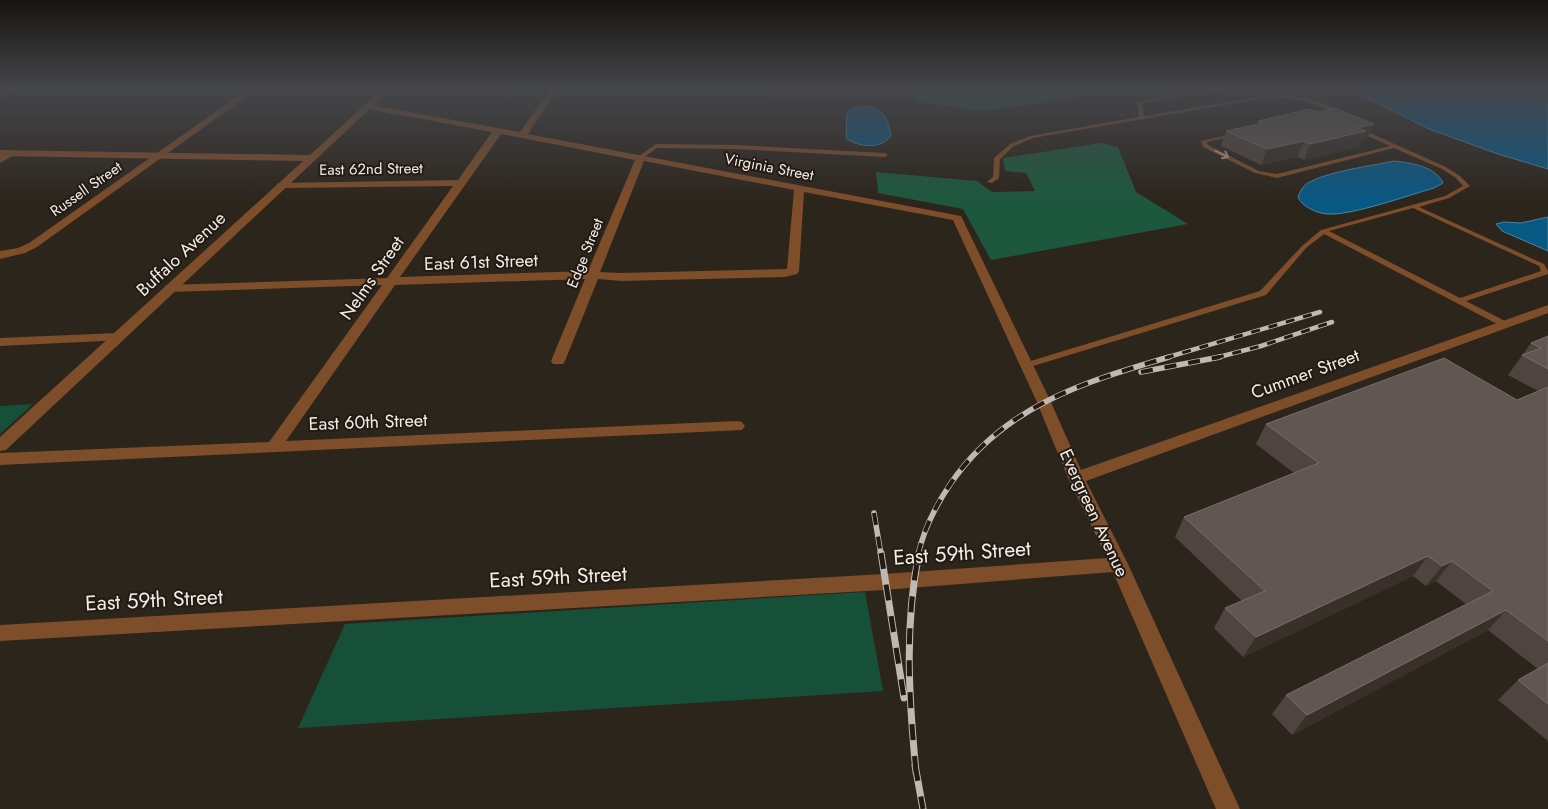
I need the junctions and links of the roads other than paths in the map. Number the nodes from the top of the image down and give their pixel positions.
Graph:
1 (200, 127) edge
2 (346, 127) edge
3 (480, 127) edge
4 (529, 127) edge
5 (1091, 127) edge
6 (1357, 128) edge
7 (498, 130) junction
8 (1240, 132) edge
9 (523, 135) junction
10 (1395, 146) junction
11 (0, 153) edge
12 (12, 153) junction
13 (886, 154) dead end
14 (160, 155) junction
15 (312, 158) junction
16 (641, 158) junction
17 (0, 160) edge
18 (990, 182) dead end
19 (460, 183) junction
20 (282, 185) junction
21 (799, 188) junction
22 (1413, 206) junction
23 (957, 218) joint
24 (1324, 232) junction
25 (4, 255) edge
26 (594, 275) junction
27 (390, 282) junction
28 (170, 288) junction
29 (1459, 301) junction
30 (1548, 309) edge
31 (1504, 324) junction
32 (118, 337) junction
33 (0, 342) edge
34 (558, 361) dead end
35 (1027, 365) junction
36 (737, 426) dead end
37 (0, 446) edge
38 (274, 446) junction
39 (0, 459) edge
40 (1076, 478) junction
41 (1119, 564) junction
42 (0, 633) edge
43 (1228, 809) edge

1 - 14 street, Russell Street
2 - 15 street, Buffalo Avenue
3 - 7 street, Virginia Street
4 - 9 street
5 - 18 lane
6 - 10 lane
7 - 9 street, Virginia Street
7 - 19 street, Nelms Street
8 -> 10 lane
9 - 16 street, Virginia Street
10 - 22 lane
11 - 12 street
12 - 14 street
12 - 17 street
13 - 16 lane
14 - 15 street
14 - 25 street, Russell Street
15 - 20 street, Buffalo Avenue
16 - 21 street, Virginia Street
16 - 26 street, Edge Street
19 - 20 street, East 62nd Street
19 - 27 street, Nelms Street
20 - 28 street, Buffalo Avenue
21 - 23 street, Virginia Street
21 - 26 street, East 61st Street
22 - 24 lane
22 - 29 lane
23 - 35 street, Evergreen Avenue
24 - 29 lane
24 - 35 lane
26 - 27 street, East 61st Street
26 - 34 street, Edge Street
27 - 28 street, East 61st Street
27 - 38 street, Nelms Street
28 - 32 street, Buffalo Avenue
29 - 31 lane
30 - 31 street, Cummer Street
31 - 40 street, Cummer Street
32 - 33 street
32 - 37 street, Buffalo Avenue
35 - 40 street, Evergreen Avenue
36 - 38 street, East 60th Street
38 - 39 street, East 60th Street
40 - 41 street, Evergreen Avenue
41 - 42 street, East 59th Street
41 - 43 street, Evergreen Avenue

